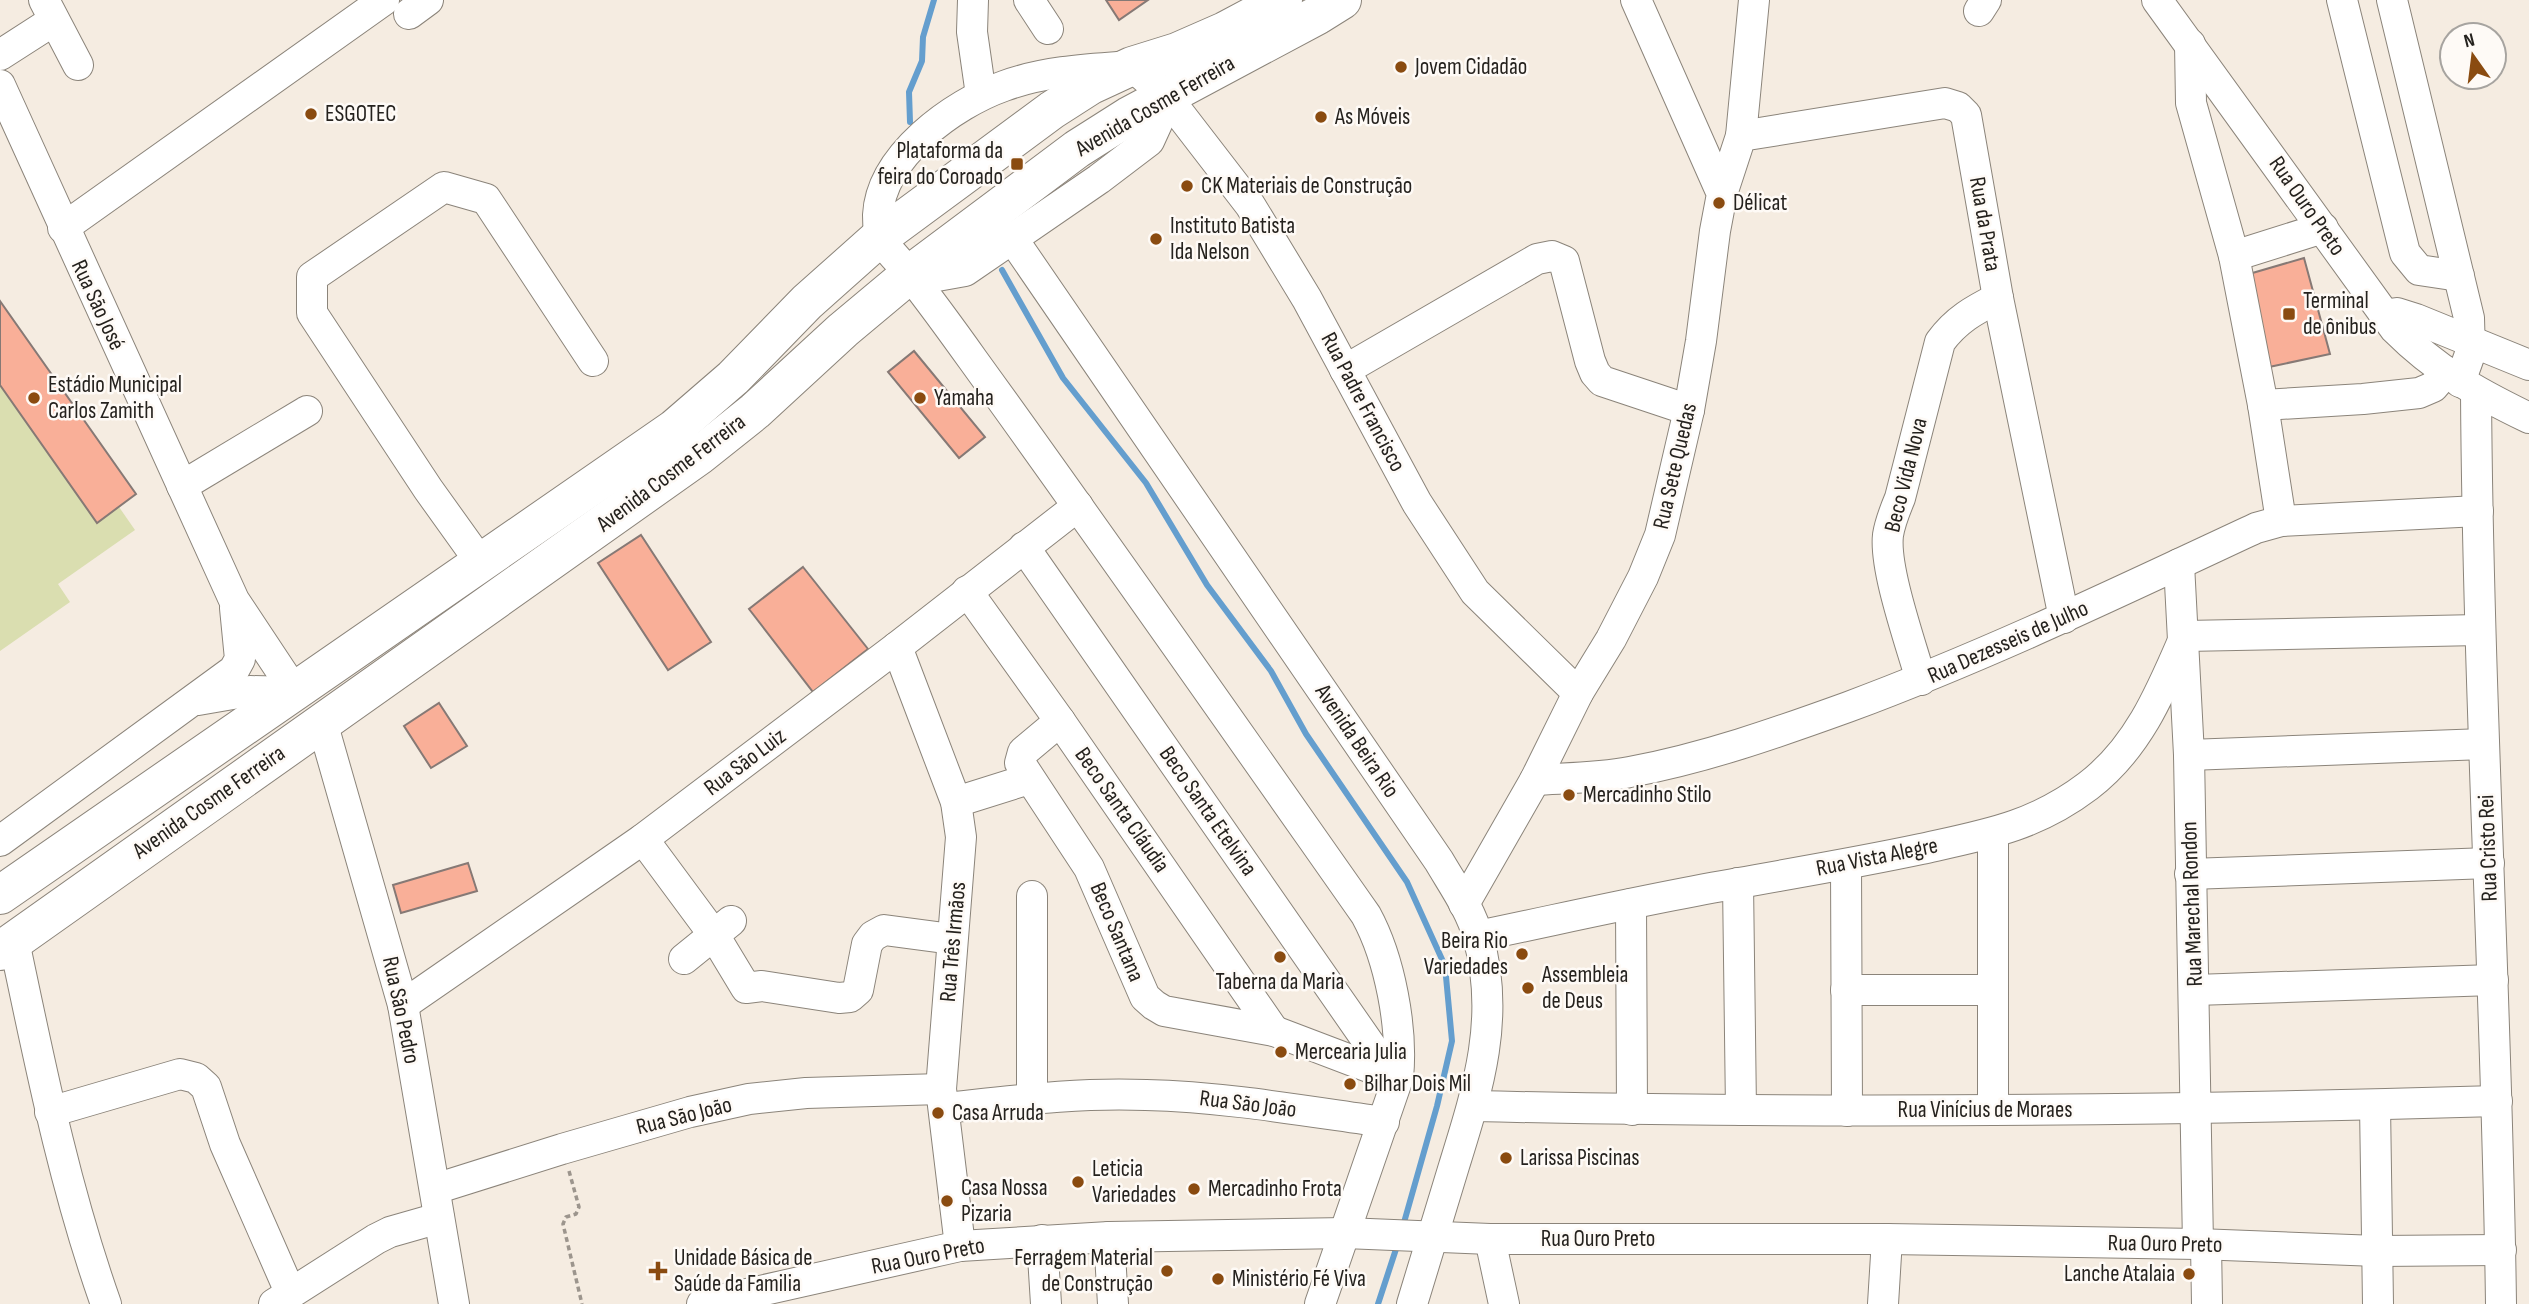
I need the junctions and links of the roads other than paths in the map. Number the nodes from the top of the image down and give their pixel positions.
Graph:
1 (973, 0) edge
2 (1029, 0) edge
3 (1283, 0) edge
4 (1342, 0) edge
5 (1636, 0) edge
6 (1754, 0) edge
7 (2157, 0) edge
8 (2342, 0) edge
9 (2392, 0) edge
10 (407, 5) edge
11 (48, 10) edge
12 (1048, 29) dead end
13 (2190, 44) junction
14 (0, 55) edge
15 (78, 65) dead end
16 (1132, 66) junction
17 (0, 85) edge
18 (981, 95) junction
19 (1166, 96) junction
20 (1741, 136) junction
21 (1722, 194) junction
22 (63, 228) junction
23 (2323, 228) junction
24 (880, 237) junction
25 (1012, 238) junction
26 (2234, 256) junction
27 (910, 274) junction
28 (2459, 276) junction
29 (1998, 299) junction
30 (2384, 315) junction
31 (2471, 341) junction
32 (593, 361) dead end
33 (2529, 365) edge
34 (1345, 370) junction
35 (2460, 383) junction
36 (2263, 405) junction
37 (1689, 410) junction
38 (307, 411) dead end
39 (2529, 418) edge
40 (182, 486) junction
41 (1078, 506) junction
42 (2478, 511) junction
43 (2281, 521) junction
44 (1024, 547) junction
45 (481, 563) junction
46 (2179, 564) junction
47 (967, 591) junction
48 (234, 600) junction
49 (2064, 618) junction
50 (2479, 630) junction
51 (2185, 636) junction
52 (897, 647) junction
53 (1921, 680) junction
54 (295, 692) junction
55 (1578, 693) junction
56 (191, 702) junction
57 (1060, 721) junction
58 (322, 722) junction
59 (2484, 744) junction
60 (2189, 755) junction
61 (1029, 779) junction
62 (1535, 780) junction
63 (956, 802) junction
64 (1993, 833) junction
65 (643, 839) junction
66 (0, 841) edge
67 (2489, 863) junction
68 (1846, 865) junction
69 (2190, 874) junction
70 (1738, 883) junction
71 (0, 895) edge
72 (1031, 895) dead end
73 (1464, 904) junction
74 (1631, 904) junction
75 (722, 928) junction
76 (1478, 936) junction
77 (952, 939) junction
78 (7, 946) edge
79 (684, 959) dead end
80 (2493, 980) junction
81 (1846, 990) junction
82 (1993, 990) junction
83 (2195, 990) junction
84 (403, 1005) junction
85 (1274, 1031) junction
86 (1395, 1077) junction
87 (943, 1099) junction
88 (1032, 1099) junction
89 (2497, 1101) junction
90 (2375, 1105) junction
91 (1473, 1106) junction
92 (2197, 1109) junction
93 (1632, 1110) junction
94 (1741, 1110) junction
95 (1993, 1110) junction
96 (1847, 1111) junction
97 (50, 1112) junction
98 (1384, 1122) junction
99 (437, 1204) junction
100 (1352, 1234) junction
101 (1421, 1236) junction
102 (1109, 1237) junction
103 (1490, 1239) junction
104 (1887, 1239) junction
105 (1042, 1240) junction
106 (2202, 1244) junction
107 (960, 1247) junction
108 (2501, 1250) junction
109 (2377, 1251) junction
110 (282, 1298) edge
111 (106, 1304) edge
112 (454, 1304) edge
113 (702, 1304) edge
114 (1046, 1304) edge
115 (1113, 1304) edge
116 (1320, 1304) edge
117 (1412, 1304) edge
118 (1504, 1304) edge
119 (1883, 1304) edge
120 (2207, 1304) edge
121 (2378, 1304) edge
122 (2501, 1304) edge

1 - 18 street
2 - 12 street
3 - 16 main road, Avenida Cosme Ferreira
4 - 19 main road, Avenida Cosme Ferreira
5 - 21 street
6 - 20 street
7 - 13 street, Rua Ouro Preto
8 - 28 street
9 - 28 street
10 - 22 street
11 - 14 street
11 - 15 street
13 - 23 street, Rua Ouro Preto
13 - 26 street
16 - 18 street
16 - 19 street, Rua Padre Francisco
16 - 24 main road, Avenida Cosme Ferreira
17 - 22 street, Rua São José
18 - 24 street
19 - 25 street
19 - 27 main road, Avenida Cosme Ferreira
19 - 34 street, Rua Padre Francisco
20 - 21 street
20 - 29 street, Rua da Prata
21 - 37 street, Rua Sete Quedas
22 - 40 street, Rua São José
23 - 26 street
23 - 30 street, Rua Ouro Preto
24 - 27 street
24 - 45 main road, Avenida Cosme Ferreira
25 - 27 street
25 - 73 street, Avenida Beira Rio
26 - 36 street
27 - 41 street
27 - 58 main road, Avenida Cosme Ferreira
28 - 31 street
29 - 49 street, Rua da Prata
29 - 53 street, Beco Vida Nova
30 - 31 street
30 - 35 street, Rua Ouro Preto
31 - 33 street
31 - 35 street, Rua Cristo Rei
32 - 45 street
34 - 37 street
34 - 55 street, Rua Padre Francisco
35 - 36 street
35 - 39 street, Rua Ouro Preto
35 - 42 street, Rua Cristo Rei
36 - 43 street
37 - 55 street, Rua Sete Quedas
38 - 40 street
40 - 48 street, Rua São José
41 - 44 street, Rua São Luiz
41 - 86 street
42 - 43 street, Rua Dezesseis de Julho
42 - 50 street, Rua Cristo Rei
43 - 46 street, Rua Dezesseis de Julho
44 - 47 street, Rua São Luiz
44 - 86 street, Beco Santa Etelvina
45 - 54 main road, Avenida Cosme Ferreira
46 - 49 street, Rua Dezesseis de Julho
46 - 51 street, Rua Marechal Rondon
47 - 52 street, Rua São Luiz
47 - 57 street, Beco Santa Cláudia
48 - 54 street, Rua São José
48 - 56 street, Rua São José
49 - 53 street, Rua Dezesseis de Julho
50 - 51 street
50 - 59 street, Rua Cristo Rei
51 - 60 street, Rua Marechal Rondon
51 - 64 street, Rua Vista Alegre
52 - 63 street, Rua Três Irmãos
52 - 65 street, Rua São Luiz
53 - 62 street, Rua Dezesseis de Julho
54 - 56 street, Rua São José
54 - 71 main road, Avenida Cosme Ferreira
55 - 62 street, Rua Sete Quedas
56 - 66 street, Rua São José
57 - 61 street, Beco Santana
57 - 85 street, Beco Santa Cláudia
58 - 78 main road, Avenida Cosme Ferreira
58 - 84 street, Rua São Pedro
59 - 60 street
59 - 67 street, Rua Cristo Rei
60 - 69 street, Rua Marechal Rondon
61 - 63 street
61 - 85 street, Beco Santana
62 - 73 street, Rua Sete Quedas
63 - 77 street, Rua Três Irmãos
64 - 68 street, Rua Vista Alegre
64 - 82 street
65 - 75 street
65 - 84 street, Rua São Luiz
67 - 69 street
67 - 80 street, Rua Cristo Rei
68 - 70 street, Rua Vista Alegre
68 - 81 street
69 - 83 street, Rua Marechal Rondon
70 - 74 street, Rua Vista Alegre
70 - 94 street
72 - 88 street
73 - 76 street, Avenida Beira Rio
74 - 76 street, Rua Vista Alegre
74 - 93 street
75 - 77 street
75 - 79 street
76 - 91 street, Avenida Beira Rio
77 - 87 street, Rua Três Irmãos
78 - 97 street
80 - 83 street
80 - 89 street, Rua Cristo Rei
81 - 82 street
81 - 96 street
82 - 95 street
83 - 92 street, Rua Marechal Rondon
84 - 99 street, Rua São Pedro
85 - 86 street, Beco Santana
86 - 98 street
87 - 88 street, Rua São João
87 - 99 street, Rua São João
87 - 107 street, Rua Três Irmãos
88 - 98 street, Rua São João
89 - 90 street, Rua Vinícius de Moraes
89 - 108 street, Rua Cristo Rei
90 - 92 street, Rua Vinícius de Moraes
90 - 109 street
91 - 93 street, Rua Vinícius de Moraes
91 - 101 street, Avenida Beira Rio
92 - 95 street, Rua Vinícius de Moraes
92 - 106 street, Rua Marechal Rondon
93 - 94 street, Rua Vinícius de Moraes
94 - 96 street, Rua Vinícius de Moraes
95 - 96 street, Rua Vinícius de Moraes
97 - 110 street
97 - 111 street
98 - 100 street
99 - 110 street, Rua São João
99 - 112 street, Rua São Pedro
100 - 101 street, Rua Ouro Preto
100 - 102 street, Rua Ouro Preto
100 - 116 street
101 - 103 street, Rua Ouro Preto
101 - 117 street, Avenida Beira Rio
102 - 105 street, Rua Ouro Preto
102 - 115 street
103 - 104 street, Rua Ouro Preto
103 - 118 street
104 - 106 street, Rua Ouro Preto
104 - 119 street
105 - 107 street, Rua Ouro Preto
105 - 114 street
106 - 109 street, Rua Ouro Preto
106 - 120 street, Rua Marechal Rondon
107 - 113 street, Rua Ouro Preto
108 - 109 street, Rua Ouro Preto
108 - 122 street, Rua Cristo Rei
109 - 121 street

